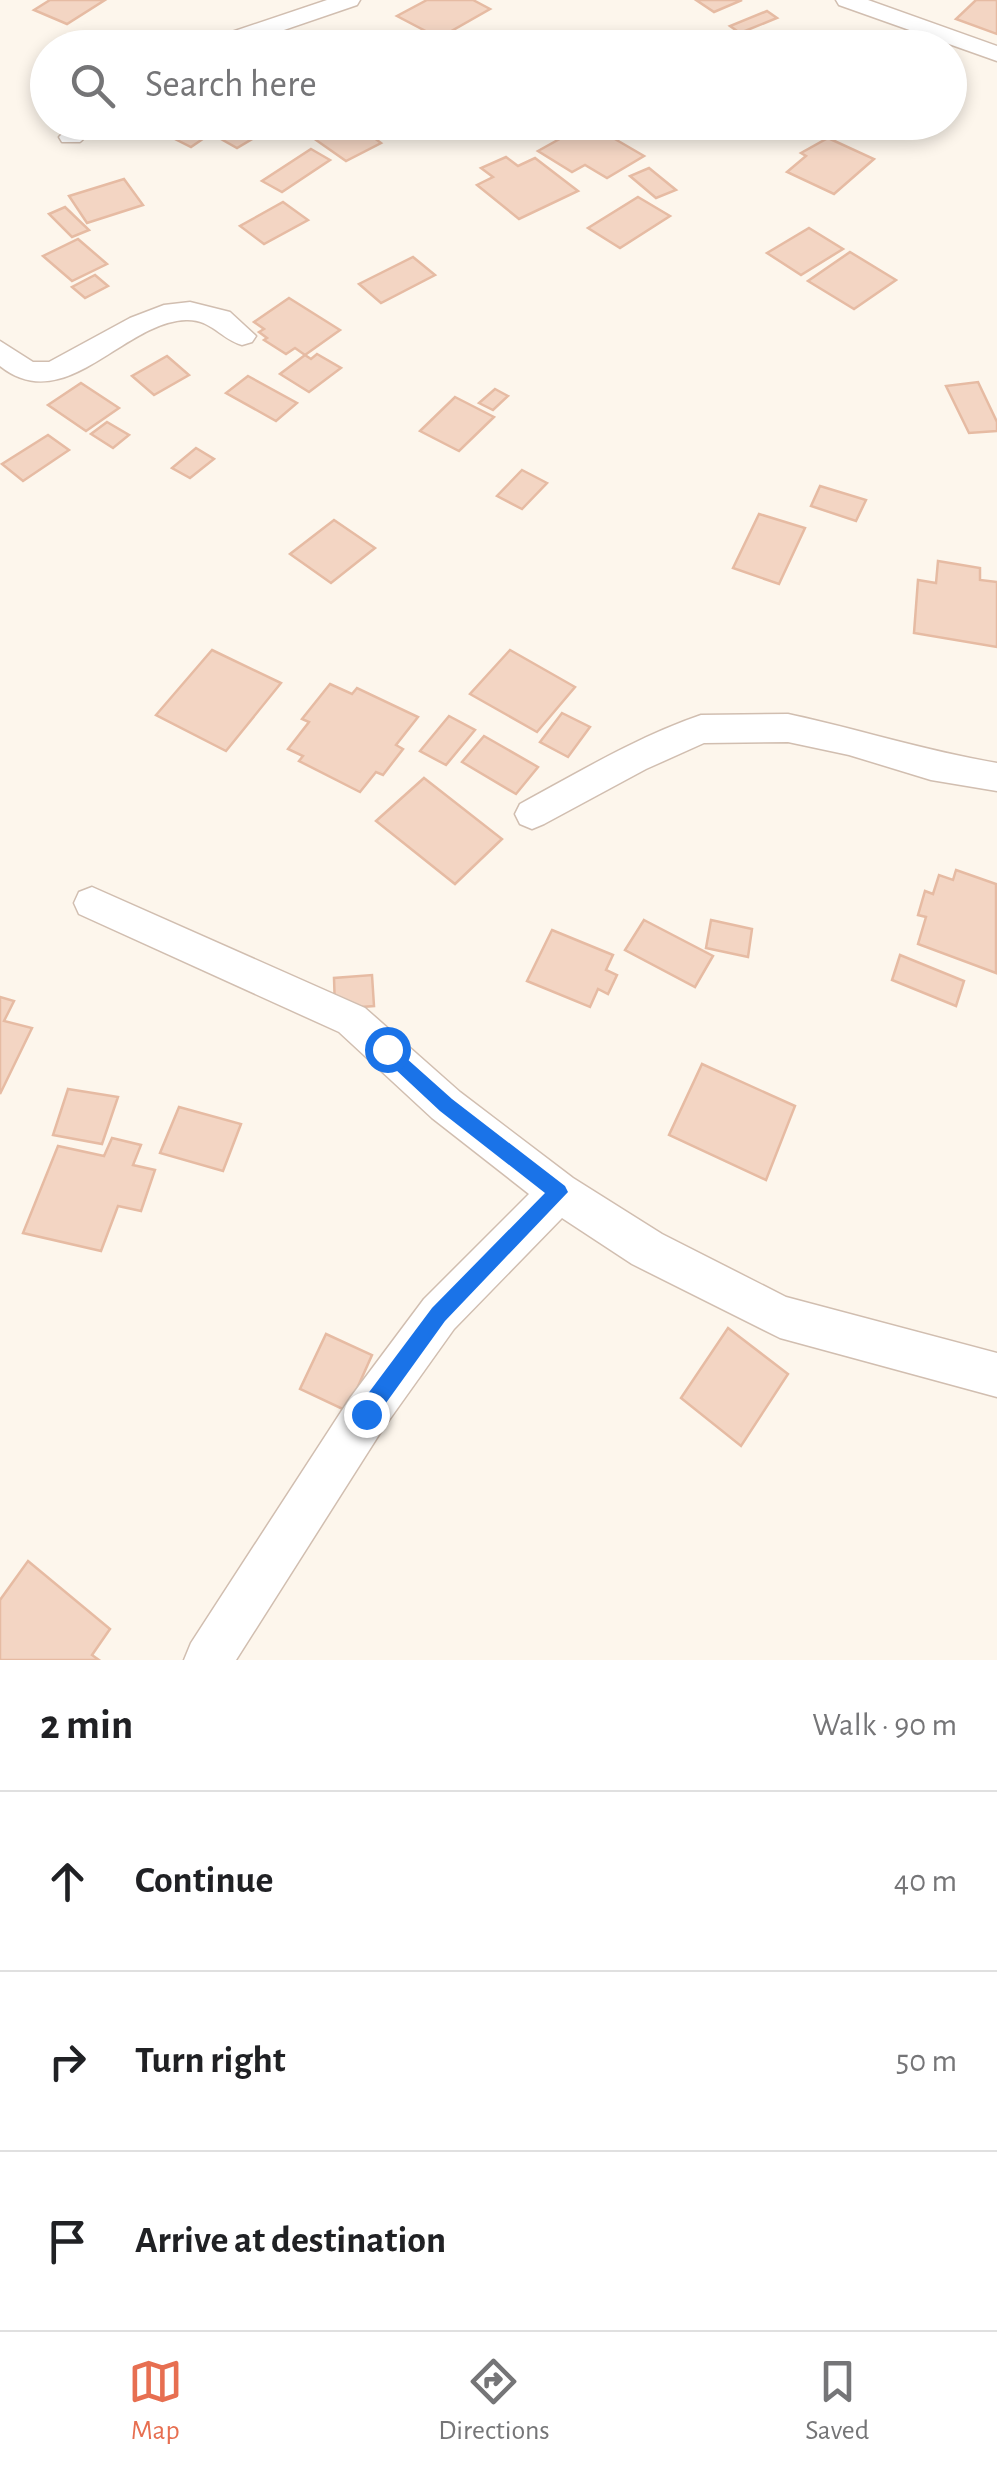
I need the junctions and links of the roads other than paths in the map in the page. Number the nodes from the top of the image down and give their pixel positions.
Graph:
1 (349, 0) edge
2 (847, 0) edge
3 (261, 30) edge
4 (930, 30) edge
5 (967, 43) edge
6 (997, 54) edge
7 (242, 336) dead end
8 (0, 350) edge
9 (997, 777) edge
10 (532, 814) dead end
11 (92, 903) dead end
12 (559, 1192) junction
13 (997, 1375) edge
14 (208, 1660) edge

1 - 3 street
2 - 4 street
5 - 6 street
7 - 8 street
9 - 10 street
11 - 12 street
12 - 13 street
12 - 14 street

